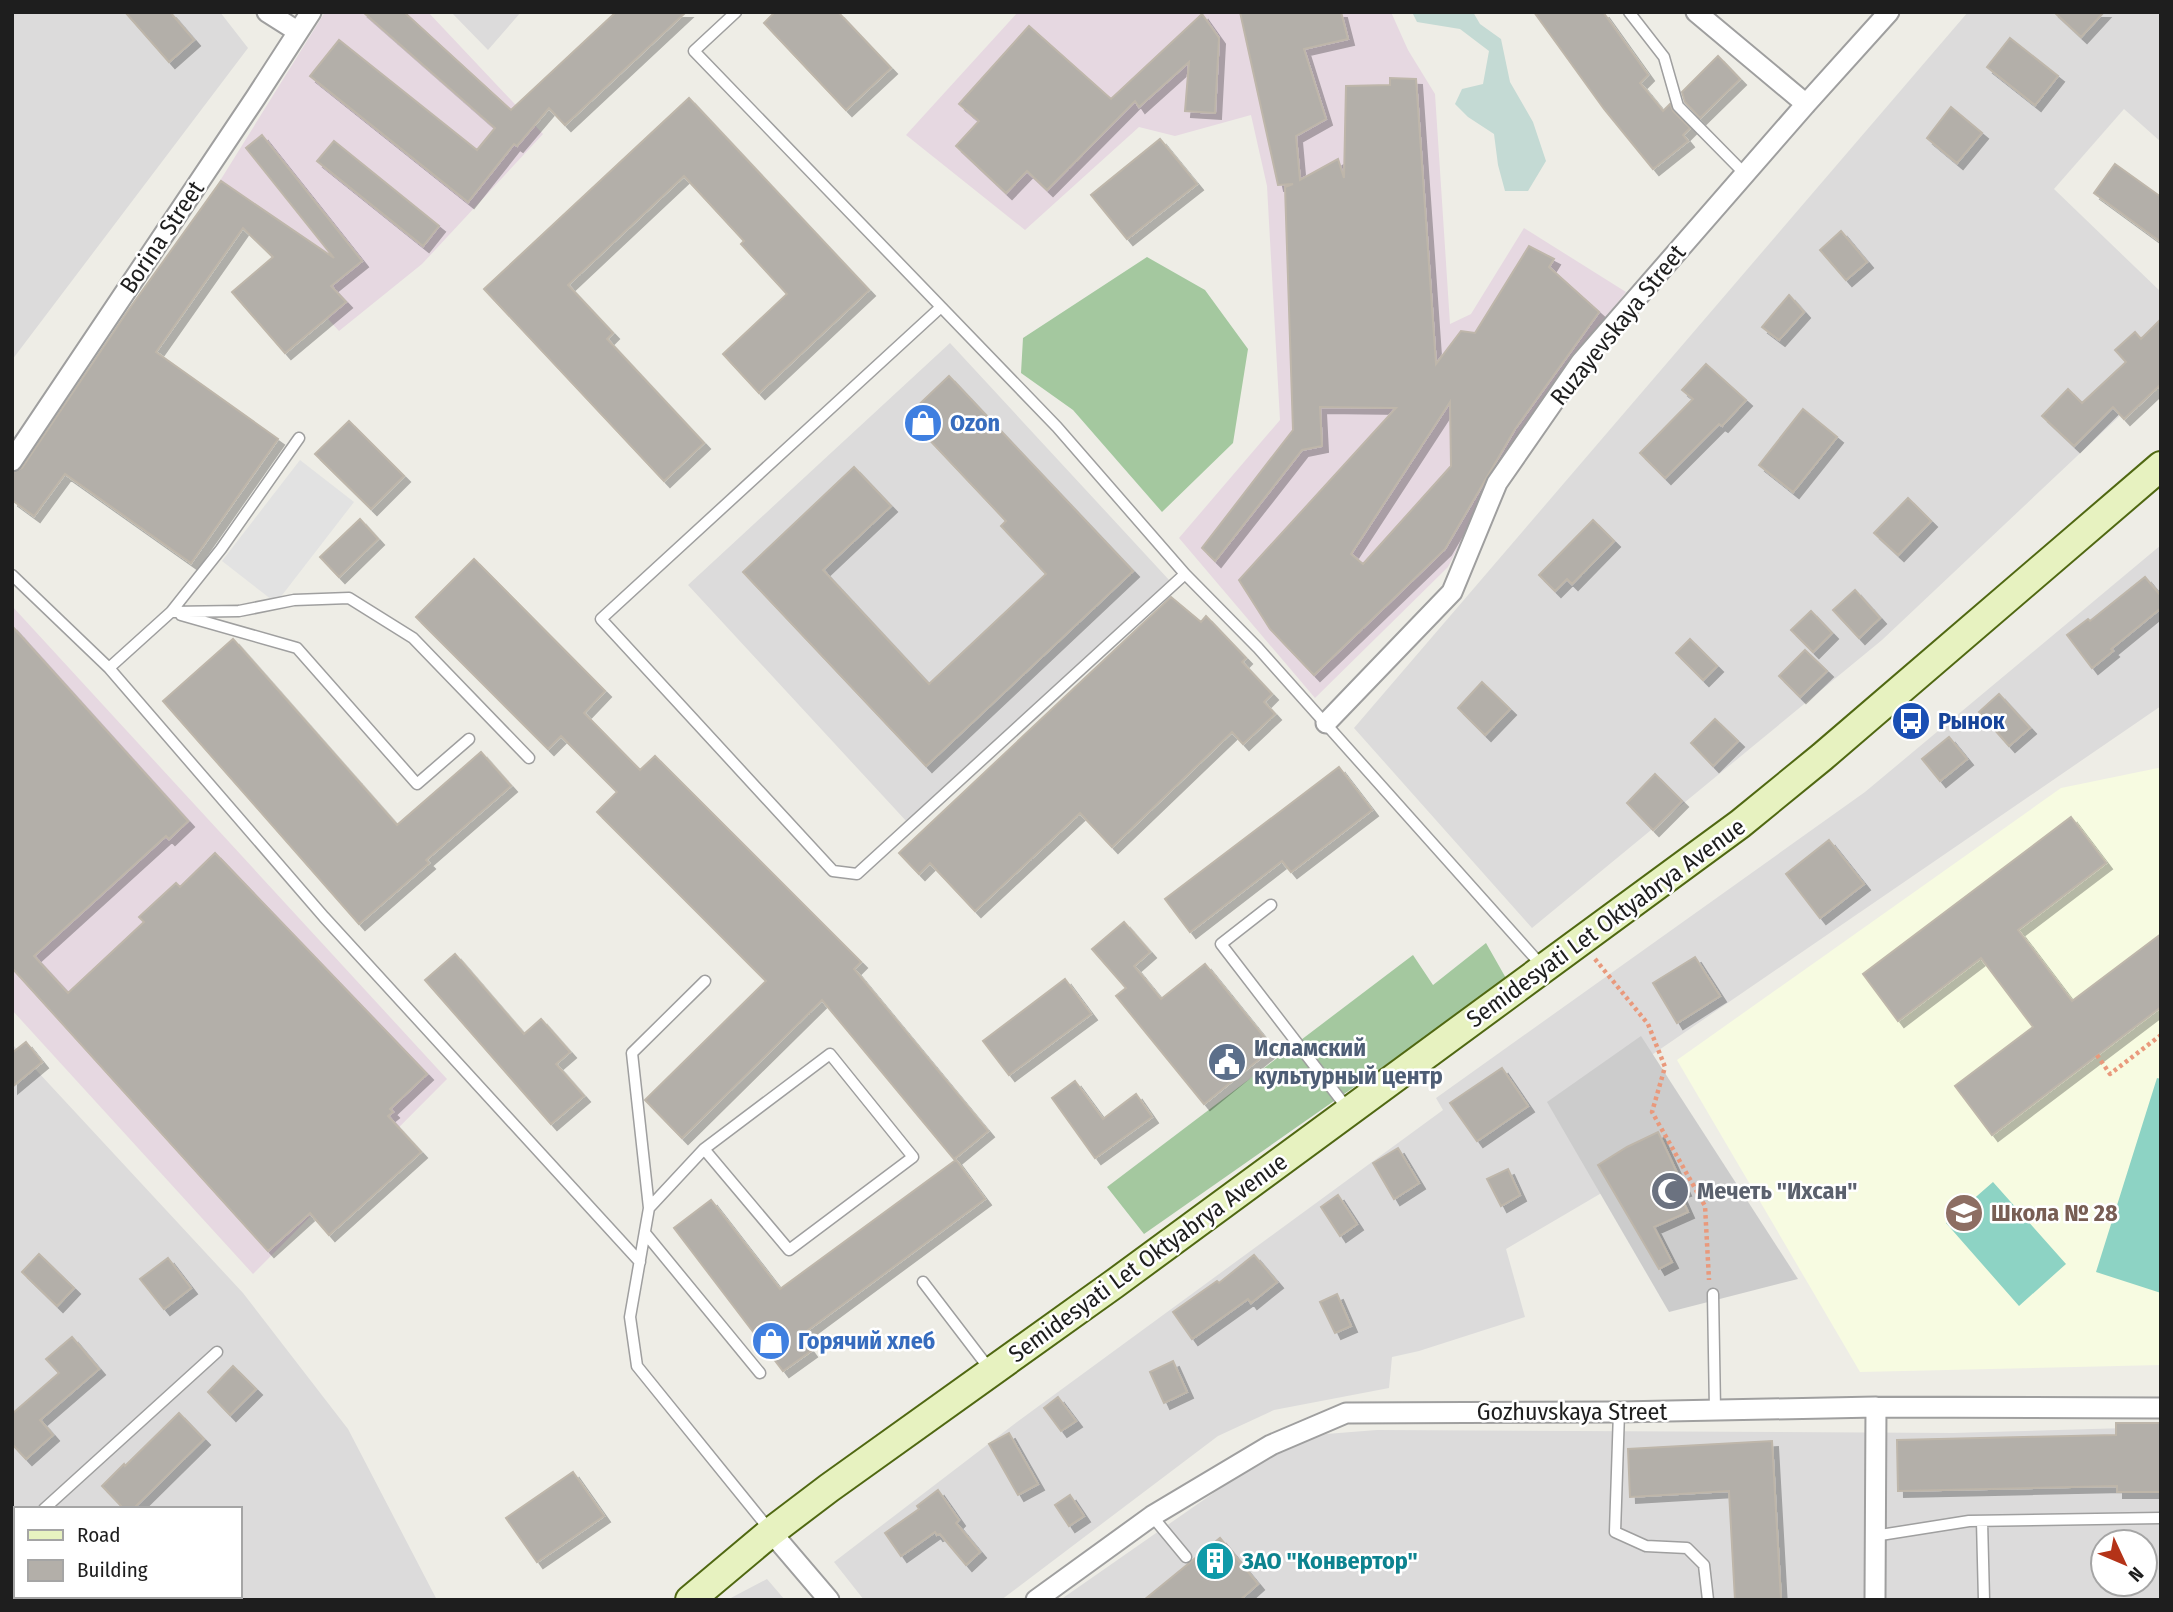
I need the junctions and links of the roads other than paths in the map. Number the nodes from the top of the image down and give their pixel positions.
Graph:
1 (267, 12) edge
2 (311, 12) edge
3 (736, 12) edge
4 (1629, 12) edge
5 (1696, 12) edge
6 (1889, 12) edge
7 (297, 32) junction
8 (1806, 104) junction
9 (1745, 174) junction
10 (941, 307) junction
11 (299, 438) dead end
12 (12, 461) edge
13 (2161, 466) edge
14 (1185, 574) junction
15 (12, 575) edge
16 (171, 612) junction
17 (108, 668) junction
18 (1326, 723) junction
19 (469, 739) dead end
20 (530, 758) dead end
21 (1270, 905) dead end
22 (1545, 969) junction
23 (705, 981) dead end
24 (1349, 1111) junction
25 (704, 1149) junction
26 (649, 1208) junction
27 (645, 1233) junction
28 (640, 1262) junction
29 (923, 1282) dead end
30 (1713, 1294) road end
31 (217, 1352) dead end
32 (991, 1372) junction
33 (760, 1373) dead end
34 (1876, 1407) junction
35 (2161, 1408) edge
36 (1715, 1410) junction
37 (1619, 1412) junction
38 (46, 1507) edge
39 (1152, 1516) junction
40 (2161, 1518) edge
41 (1982, 1521) junction
42 (771, 1532) junction
43 (1874, 1536) junction
44 (1186, 1557) dead end
45 (690, 1600) edge
46 (829, 1600) edge
47 (1036, 1600) edge
48 (1708, 1600) edge
49 (1875, 1600) edge
50 (1984, 1600) edge

1 - 7 street
2 - 7 street, Borina Street
3 - 10 lane
4 - 9 lane
5 - 8 street
6 - 8 street, Ruzayevskaya Street
7 - 12 street, Borina Street
8 - 9 street, Ruzayevskaya Street
9 - 18 street, Ruzayevskaya Street
10 - 14 lane
10 - 14 lane
11 - 16 lane
13 - 22 main road, Semidesyati Let Oktyabrya Avenue
14 - 18 lane
15 - 17 lane
16 - 17 lane
16 - 19 lane
16 - 20 lane
17 - 28 lane
18 - 22 lane
21 - 24 lane
22 - 24 main road, Semidesyati Let Oktyabrya Avenue
23 - 26 lane
24 - 32 main road, Semidesyati Let Oktyabrya Avenue
25 - 25 lane
25 - 26 lane
26 - 27 lane
27 - 28 lane
27 - 33 lane
28 - 42 lane
29 - 32 lane
30 - 36 lane
31 - 38 lane
32 - 42 main road, Semidesyati Let Oktyabrya Avenue
34 - 35 street, Gozhuvskaya Street
34 - 36 street, Gozhuvskaya Street
34 - 43 street
36 - 37 street, Gozhuvskaya Street
37 - 39 street, Gozhuvskaya Street
37 - 48 lane
39 - 44 lane
39 - 47 street, Gozhuvskaya Street
40 - 41 lane
41 - 43 lane
41 - 50 lane
42 - 45 main road, Semidesyati Let Oktyabrya Avenue
42 - 46 street
43 - 49 street

